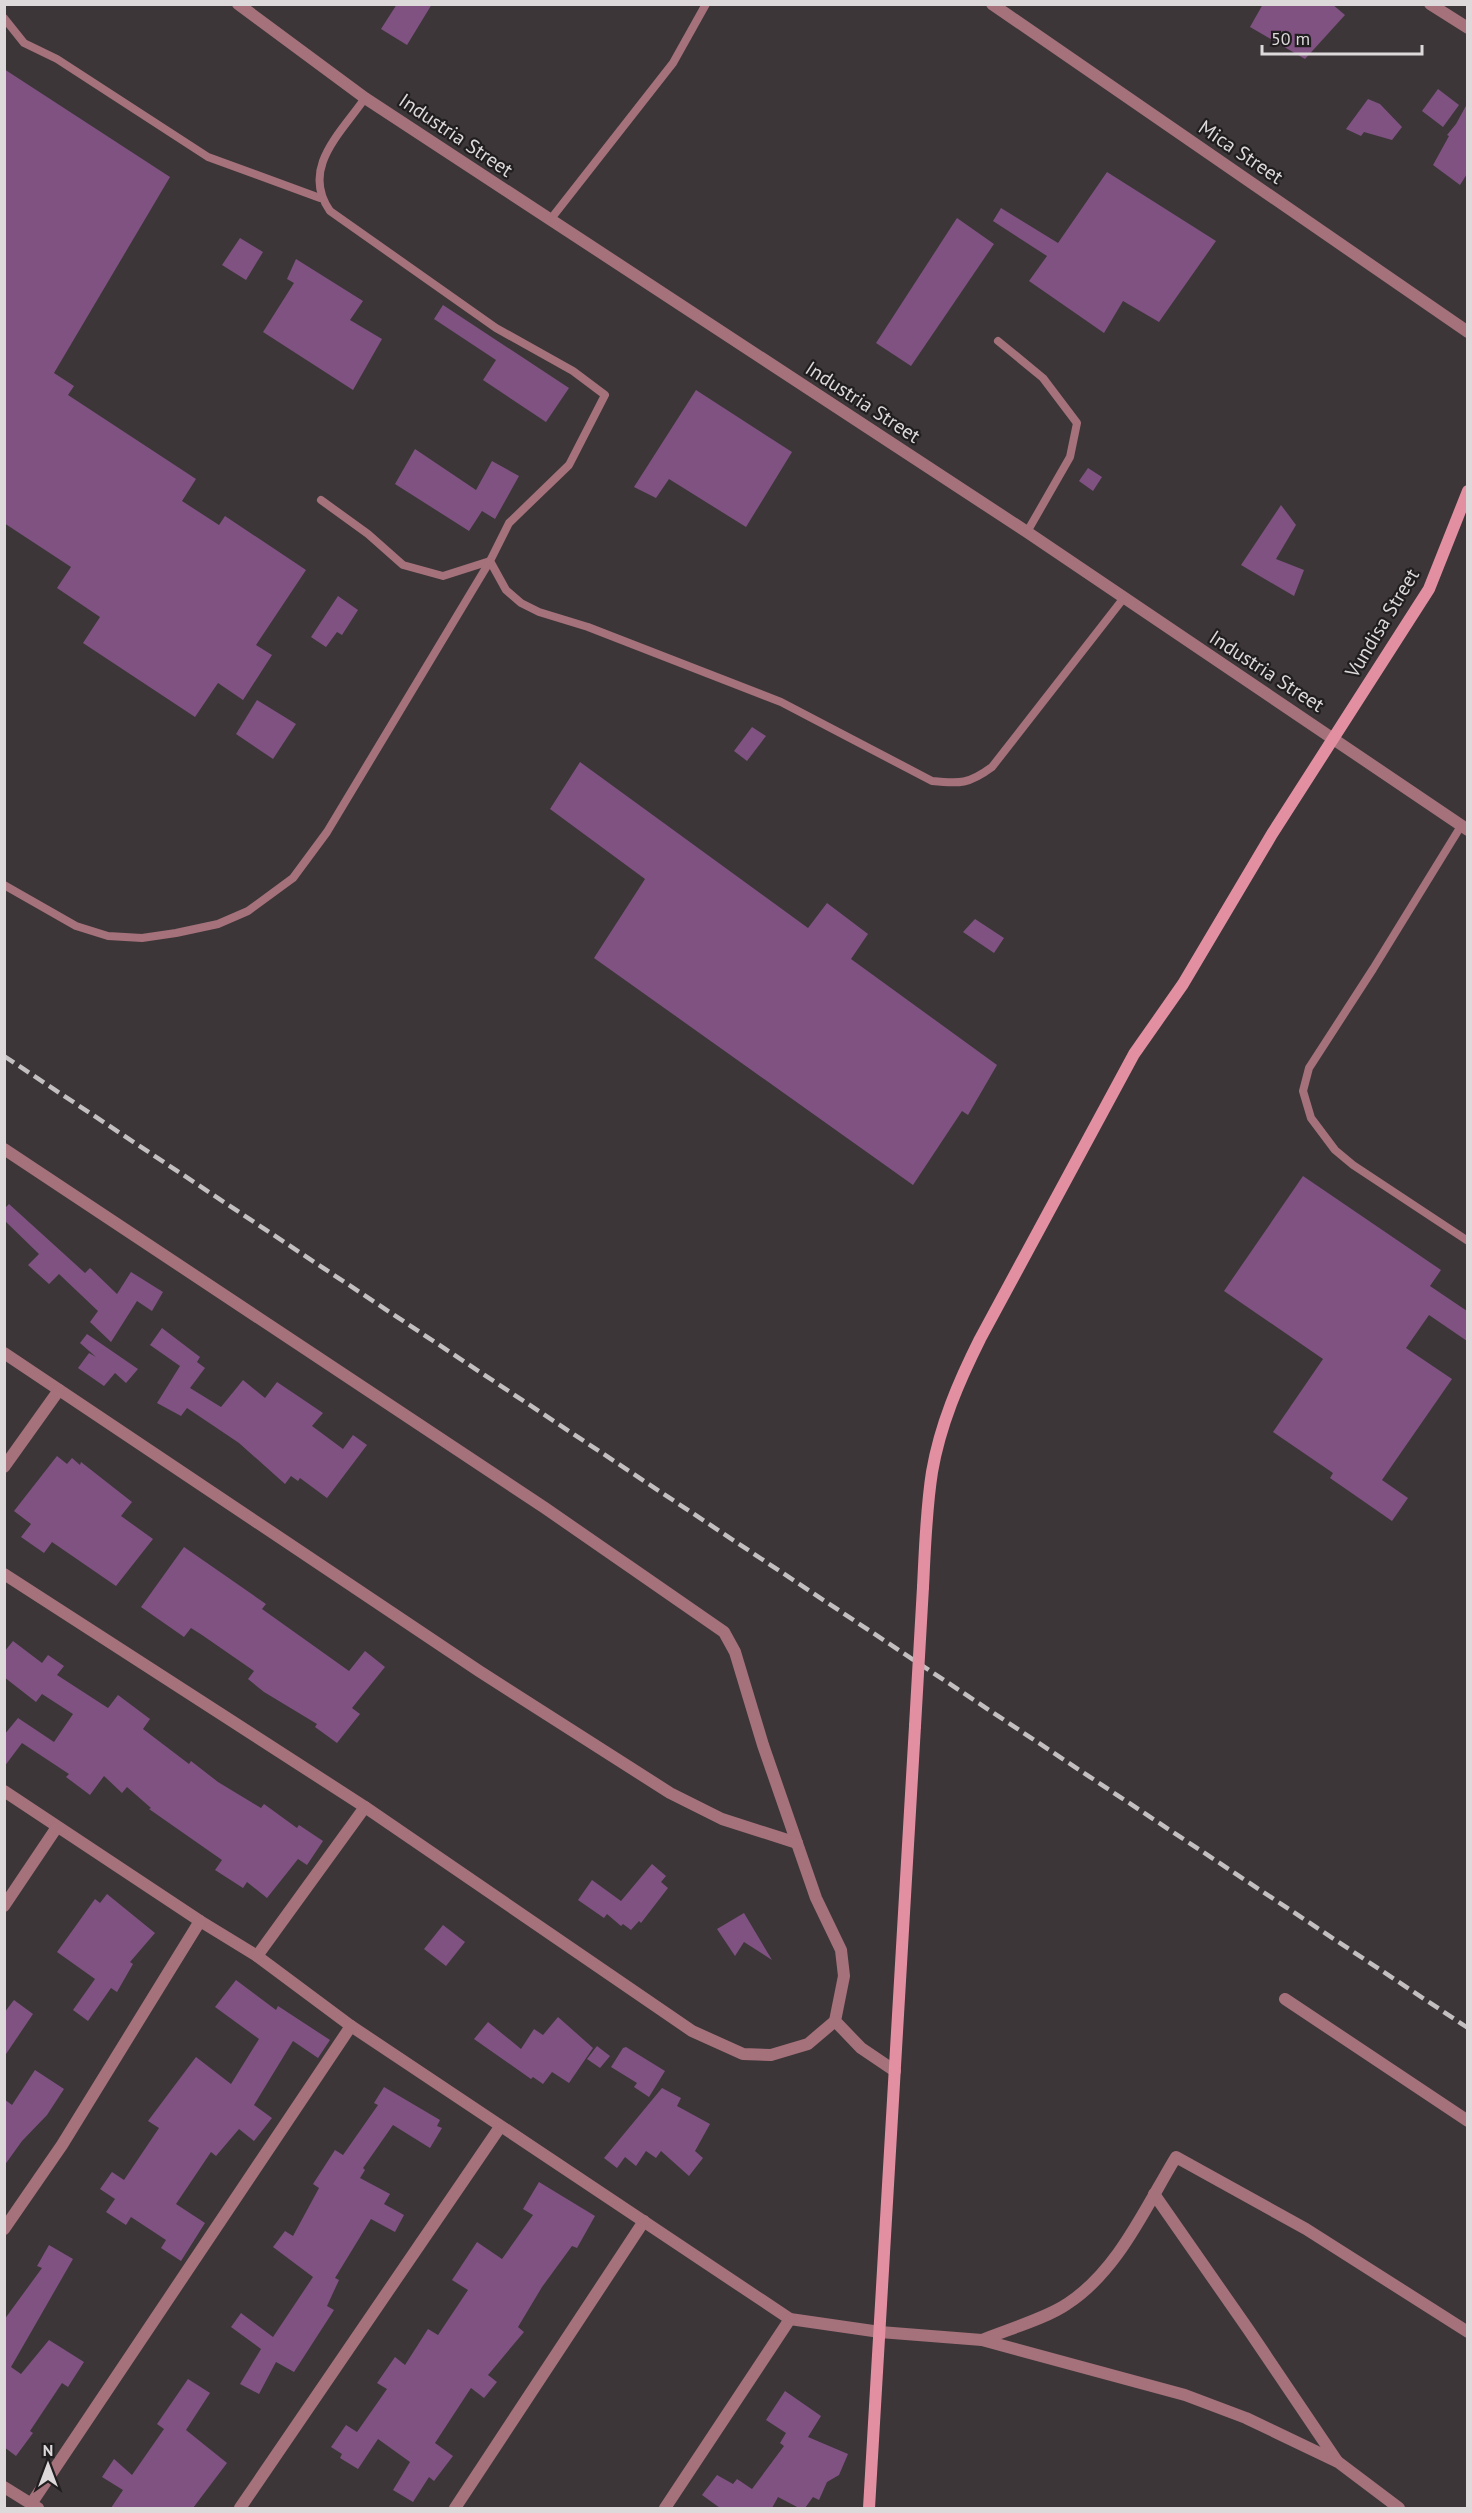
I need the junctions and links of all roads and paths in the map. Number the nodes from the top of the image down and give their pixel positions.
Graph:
1 (238, 4) edge
2 (706, 4) edge
3 (992, 4) edge
4 (1430, 4) edge
5 (4, 18) edge
6 (1467, 28) edge
7 (365, 98) junction
8 (320, 198) junction
9 (550, 220) junction
10 (1467, 332) edge
11 (998, 342) dead end
12 (1467, 491) edge
13 (321, 500) dead end
14 (1027, 532) junction
15 (490, 561) junction
16 (1124, 599) junction
17 (1334, 738) junction
18 (1464, 828) edge
19 (4, 885) edge
20 (4, 1149) edge
21 (1467, 1241) edge
22 (4, 1353) edge
23 (59, 1390) junction
24 (4, 1467) edge
25 (4, 1574) edge
26 (4, 1791) edge
27 (365, 1808) junction
28 (57, 1827) junction
29 (796, 1843) junction
30 (4, 1906) edge
31 (200, 1921) junction
32 (257, 1956) junction
33 (1285, 1999) dead end
34 (835, 2021) junction
35 (351, 2026) junction
36 (895, 2071) junction
37 (1467, 2121) edge
38 (500, 2127) junction
39 (1154, 2194) junction
40 (644, 2221) junction
41 (4, 2229) edge
42 (790, 2319) junction
43 (880, 2332) junction
44 (1467, 2332) edge
45 (982, 2340) junction
46 (1338, 2462) junction
47 (4, 2487) edge
48 (35, 2506) edge
49 (240, 2508) edge
50 (455, 2508) edge
51 (664, 2508) edge
52 (869, 2508) edge
53 (1399, 2508) edge

1 - 7 street, Industria Street
2 - 9 lane
3 - 10 street, Mica Street
4 - 6 street
5 - 8 lane
7 - 8 lane
7 - 9 street, Industria Street
8 - 15 lane
9 - 14 street, Industria Street
11 - 14 lane
12 - 17 street, Vundisa Street
13 - 15 lane
14 - 16 street, Industria Street
15 - 16 lane
15 - 19 lane
16 - 17 street, Industria Street
17 - 18 street, Industria Street
17 - 36 street, Vundisa Street, bridge
18 - 21 lane
20 - 29 street
22 - 23 street
23 - 24 street
23 - 29 street
25 - 27 street
26 - 28 street
27 - 32 street
27 - 34 street
28 - 30 street
28 - 31 street
29 - 34 street
31 - 32 street
31 - 41 street
32 - 35 street
33 - 37 street
34 - 36 street
35 - 38 street
35 - 48 street
36 - 43 street, Vundisa Street
38 - 40 street
38 - 49 street
39 - 44 street
39 - 45 street
39 - 46 street
40 - 42 street
40 - 50 street
42 - 43 street
42 - 51 street
43 - 45 street
43 - 52 street, Vundisa Street
45 - 46 street
46 - 53 street
47 - 48 street

